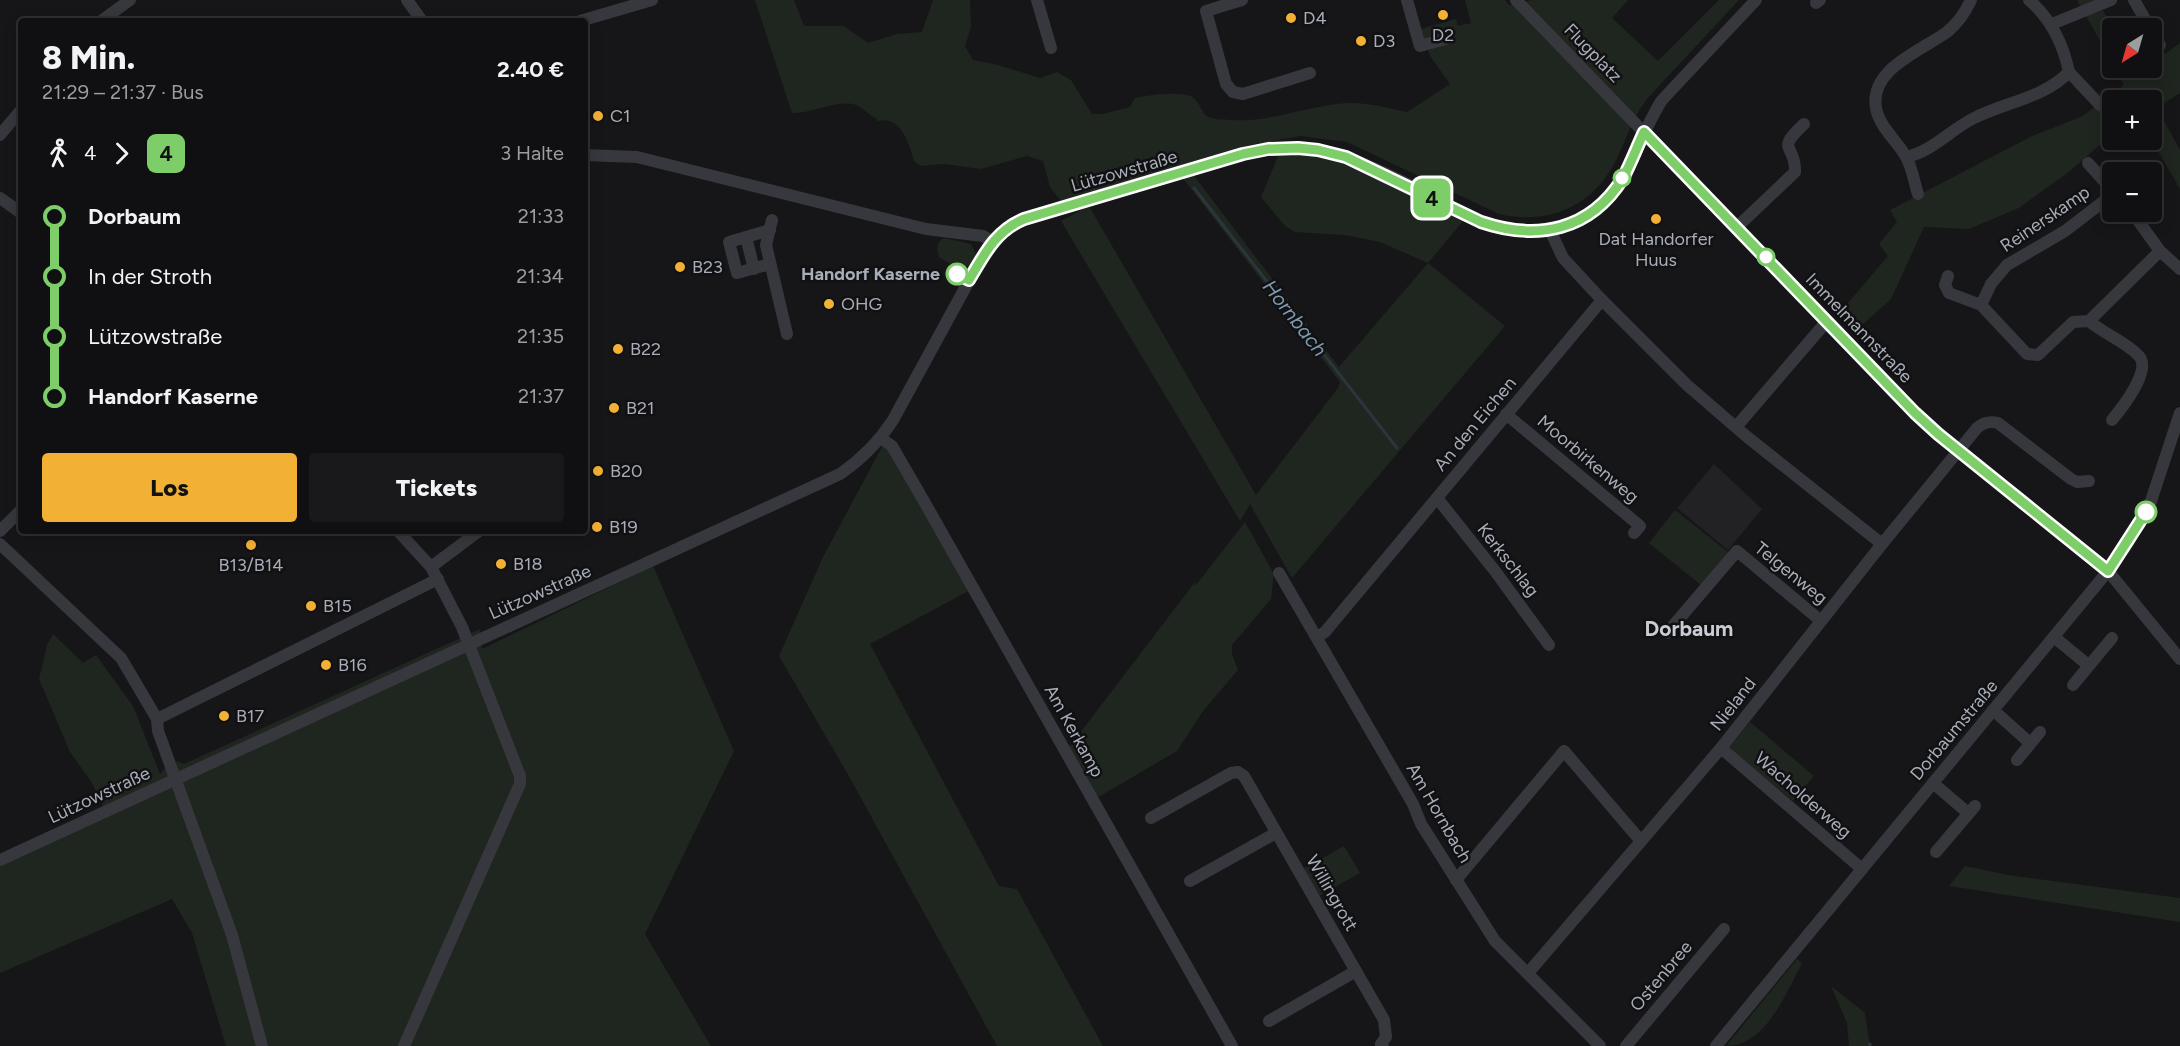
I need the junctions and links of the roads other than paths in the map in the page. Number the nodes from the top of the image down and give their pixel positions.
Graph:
1 (130, 0) edge
2 (407, 0) edge
3 (652, 0) edge
4 (1037, 0) edge
5 (1242, 0) edge
6 (1407, 0) edge
7 (1516, 0) edge
8 (1756, 0) edge
9 (1971, 0) edge
10 (2029, 0) edge
11 (2111, 0) edge
12 (2134, 0) edge
13 (106, 18) edge
14 (420, 18) edge
15 (2144, 18) edge
16 (588, 19) edge
17 (2052, 24) junction
18 (1445, 39) dead end
19 (1051, 48) dead end
20 (2069, 72) junction
21 (1310, 73) dead end
22 (2100, 105) dead end
23 (18, 114) edge
24 (1803, 124) dead end
25 (1644, 132) junction
26 (0, 135) edge
27 (588, 155) edge
28 (1906, 157) junction
29 (2088, 163) dead end
30 (2102, 179) edge
31 (1918, 194) dead end
32 (0, 198) edge
33 (2102, 203) edge
34 (18, 211) edge
35 (2139, 222) edge
36 (1737, 227) junction
37 (1550, 230) junction
38 (746, 237) junction
39 (992, 241) junction
40 (2160, 251) junction
41 (770, 264) junction
42 (754, 268) junction
43 (2180, 269) edge
44 (1948, 276) dead end
45 (1602, 300) junction
46 (1981, 305) junction
47 (1827, 321) junction
48 (2089, 321) junction
49 (787, 334) dead end
50 (2180, 413) edge
51 (1506, 414) junction
52 (2112, 420) dead end
53 (1736, 428) junction
54 (881, 438) junction
55 (1959, 451) junction
56 (2089, 481) dead end
57 (1437, 498) junction
58 (18, 513) edge
59 (0, 531) edge
60 (1634, 532) dead end
61 (401, 534) edge
62 (475, 534) edge
63 (0, 544) edge
64 (1882, 544) junction
65 (431, 567) junction
66 (2108, 571) junction
67 (1279, 573) dead end
68 (438, 579) junction
69 (1821, 621) junction
70 (1667, 633) dead end
71 (1317, 637) junction
72 (2054, 637) junction
73 (2112, 638) dead end
74 (469, 644) junction
75 (1549, 645) dead end
76 (2180, 659) edge
77 (2088, 665) junction
78 (2073, 685) dead end
79 (1993, 710) junction
80 (157, 719) junction
81 (2040, 732) dead end
82 (2030, 743) junction
83 (1721, 748) junction
84 (2017, 760) dead end
85 (176, 779) junction
86 (1933, 783) junction
87 (1151, 818) dead end
88 (1276, 832) junction
89 (1641, 840) junction
90 (1936, 852) dead end
91 (0, 860) edge
92 (1862, 869) junction
93 (1456, 880) junction
94 (1190, 881) dead end
95 (1724, 929) dead end
96 (1356, 971) junction
97 (1528, 973) junction
98 (1269, 1021) dead end
99 (1380, 1045) edge
100 (262, 1046) edge
101 (404, 1046) edge
102 (1232, 1046) edge
103 (1600, 1046) edge
104 (1626, 1046) edge
105 (1716, 1046) edge

1 - 13 street
2 - 14 street
3 - 16 street
4 - 19 street
5 - 21 street
6 - 18 street
7 - 25 street, Flugplatz
8 - 25 street, Lützowstraße
9 - 28 street
10 - 17 street
11 - 17 street
12 - 15 street
17 - 20 street
20 - 22 street
20 - 28 street
23 - 26 street
24 - 36 street
25 - 36 street, Immelmannstraße
25 - 37 street, Lützowstraße
27 - 39 street
28 - 31 street
29 - 30 street, Reinerskamp
32 - 34 street
33 - 46 street, Reinerskamp
35 - 40 street
36 - 47 street, Immelmannstraße
37 - 39 street, Lützowstraße
37 - 45 street
38 - 41 street
38 - 42 street
38 - 42 street
39 - 54 street, Lützowstraße
40 - 43 street
40 - 48 street
41 - 42 street
41 - 49 street
44 - 46 street
45 - 51 street, An den Eichen
45 - 53 street
46 - 48 street
47 - 53 street
47 - 55 street, Immelmannstraße
48 - 52 street
50 - 66 street, Dorbaumstraße
51 - 57 street, An den Eichen
51 - 60 street, Moorbirkenweg
53 - 64 street
54 - 74 street, Lützowstraße
54 - 102 street, Am Kerkamp
55 - 56 street
55 - 64 street, Nieland
55 - 66 street, Immelmannstraße
57 - 71 street, An den Eichen
57 - 75 street, Kerkschlag
58 - 59 street
61 - 65 street
62 - 65 street
63 - 80 street
64 - 69 street, Nieland
65 - 68 street
66 - 72 street, Dorbaumstraße
66 - 76 street, Immelmannstraße
67 - 71 street, Am Hornbach
68 - 74 street
68 - 80 street
69 - 70 street, Telgenweg
69 - 83 street, Nieland
71 - 93 street, Am Hornbach
72 - 77 street
72 - 79 street, Dorbaumstraße
73 - 77 street
74 - 85 street, Lützowstraße
74 - 101 street
77 - 78 street
79 - 82 street
79 - 86 street, Dorbaumstraße
80 - 85 street
81 - 82 street
82 - 84 street
83 - 89 street, Nieland
83 - 92 street, Wacholderweg
85 - 91 street, Lützowstraße
85 - 100 street
86 - 90 street
86 - 92 street, Dorbaumstraße
87 - 88 street, Willingrott
88 - 94 street
88 - 96 street, Willingrott
89 - 93 street
89 - 97 street, Nieland
92 - 105 street, Dorbaumstraße
93 - 97 street, Am Hornbach
95 - 104 street, Ostenbree
96 - 98 street
96 - 99 street, Willingrott
97 - 103 street, Am Hornbach

